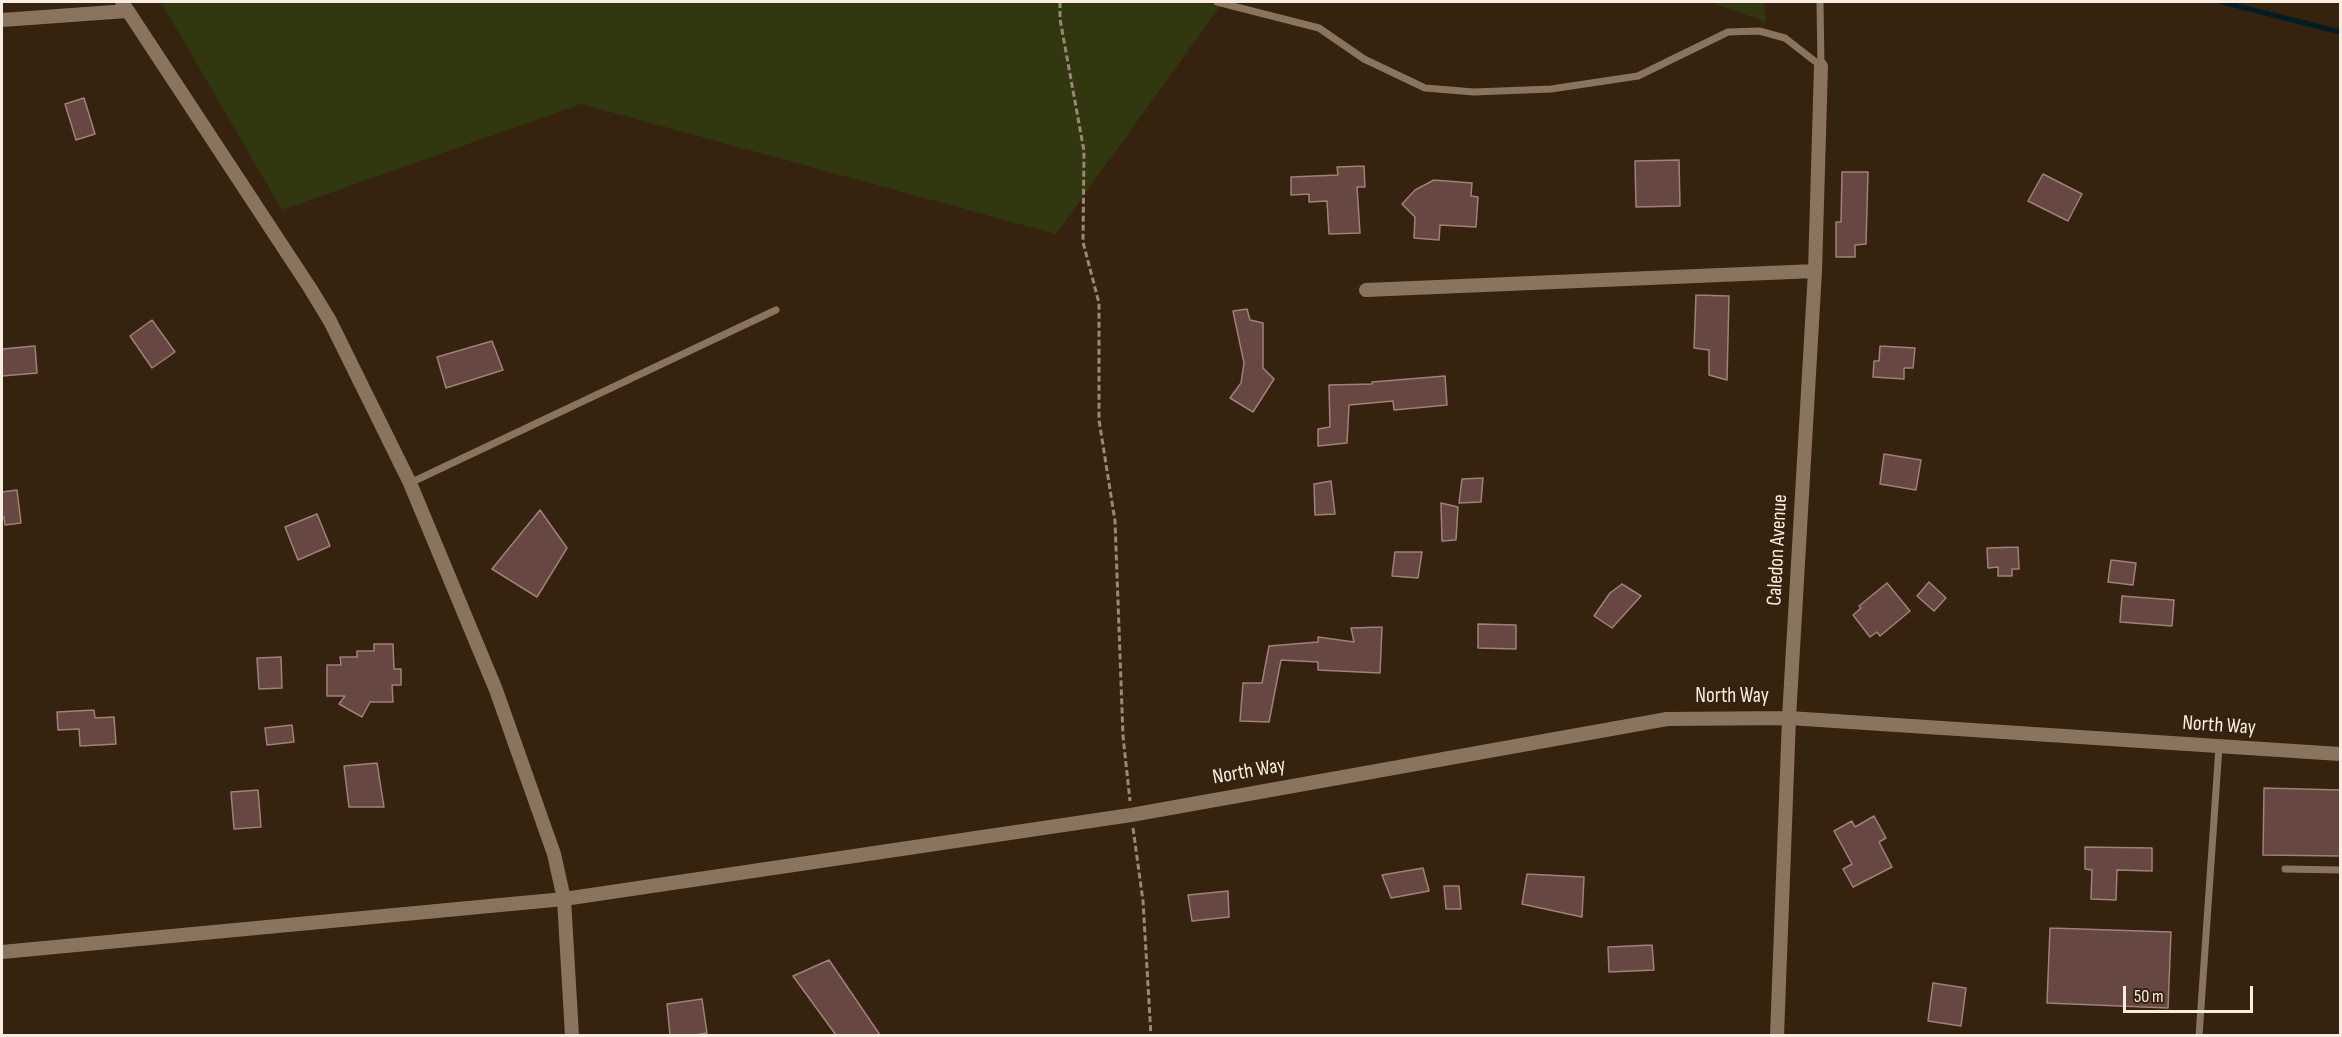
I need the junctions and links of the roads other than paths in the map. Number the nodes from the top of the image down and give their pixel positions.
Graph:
1 (1217, 2) edge
2 (1820, 2) edge
3 (124, 6) edge
4 (2, 20) edge
5 (1821, 66) junction
6 (1815, 271) junction
7 (1366, 290) dead end
8 (776, 310) dead end
9 (410, 483) junction
10 (1789, 718) junction
11 (2219, 747) junction
12 (2340, 754) edge
13 (2285, 869) dead end
14 (2340, 870) edge
15 (564, 899) junction
16 (2, 952) edge
17 (572, 1035) edge
18 (1777, 1035) edge
19 (2199, 1035) edge

1 - 5 lane
2 - 5 lane
3 - 4 street
3 - 9 street
5 - 6 street, Caledon Avenue
6 - 7 street
6 - 10 street, Caledon Avenue
8 - 9 lane
9 - 15 street
10 - 11 street, North Way
10 - 15 street, North Way
10 - 18 street, Caledon Avenue
11 - 12 street, North Way
11 - 19 lane
13 - 14 lane
15 - 16 street, North Way
15 - 17 street

